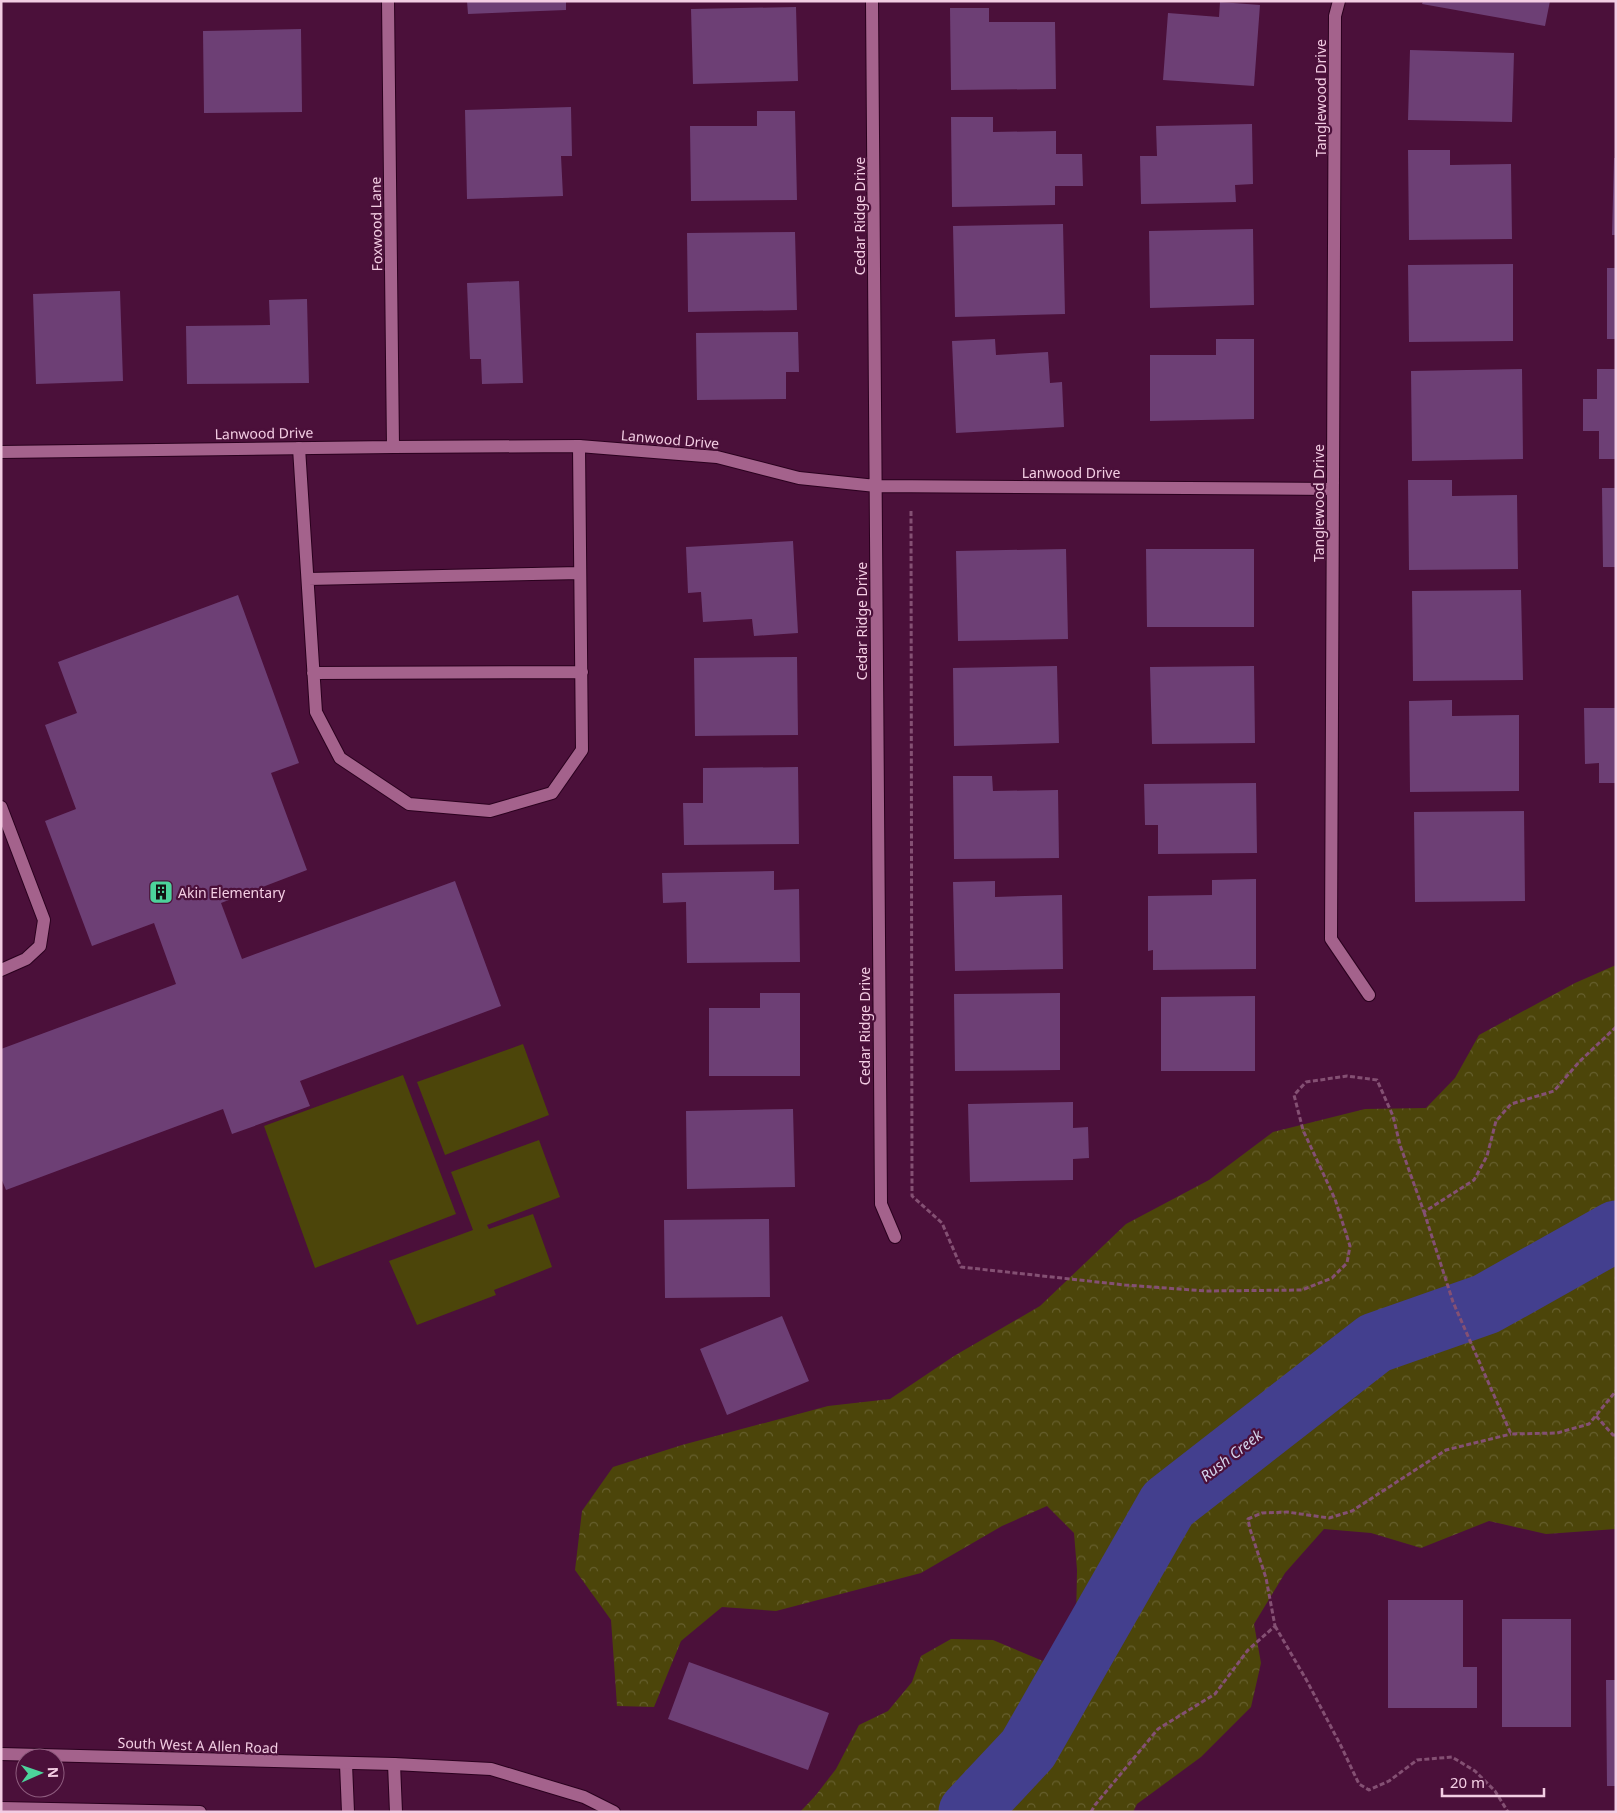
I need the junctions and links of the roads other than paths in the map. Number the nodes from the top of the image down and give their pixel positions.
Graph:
1 (388, 1) edge
2 (872, 1) edge
3 (1338, 1) edge
4 (393, 446) junction
5 (579, 446) junction
6 (299, 448) junction
7 (1, 452) edge
8 (876, 486) junction
9 (1333, 489) junction
10 (580, 573) junction
11 (308, 579) junction
12 (582, 672) junction
13 (313, 673) junction
14 (1, 807) edge
15 (1, 970) edge
16 (1369, 995) dead end
17 (895, 1237) dead end
18 (1, 1754) edge
19 (346, 1764) junction
20 (394, 1764) junction
21 (1, 1808) edge
22 (200, 1812) edge
23 (348, 1812) edge
24 (396, 1812) edge
25 (614, 1812) edge

1 - 4 street, Foxwood Lane
2 - 8 street, Cedar Ridge Drive
3 - 9 street, Tanglewood Drive
4 - 5 street, Lanwood Drive
4 - 6 street, Lanwood Drive
5 - 8 street, Lanwood Drive
5 - 10 street
6 - 7 street, Lanwood Drive
6 - 11 street
8 - 9 street, Lanwood Drive
8 - 17 street, Cedar Ridge Drive
9 - 16 street, Tanglewood Drive
10 - 11 street
10 - 12 street
11 - 13 street
12 - 13 street
12 - 13 street
14 - 15 street
18 - 19 street, South West A Allen Road
19 - 20 street, South West A Allen Road
19 - 23 street
20 - 24 street
20 - 25 street, South West A Allen Road
21 - 22 street

